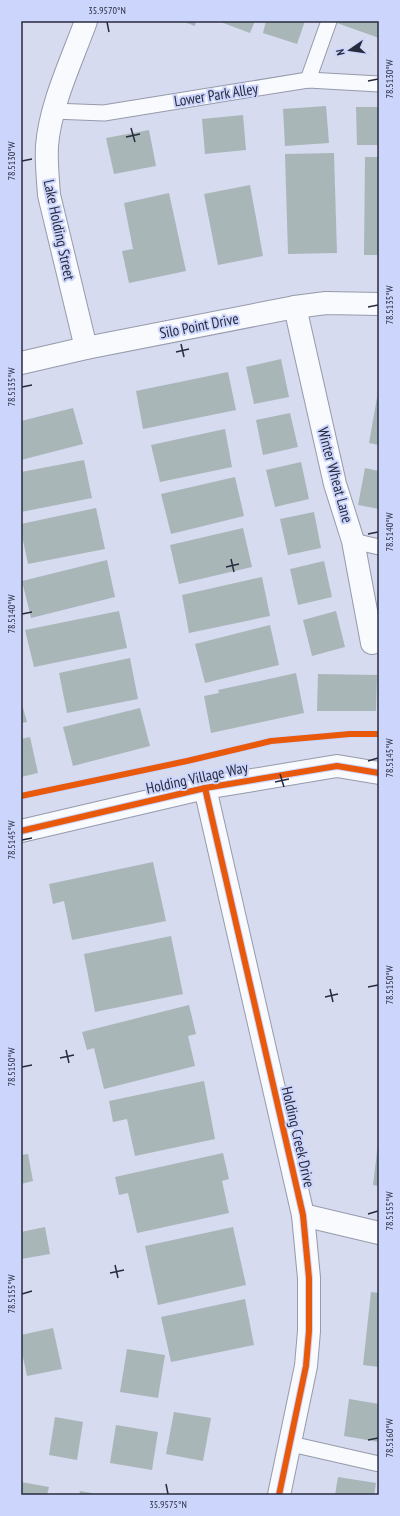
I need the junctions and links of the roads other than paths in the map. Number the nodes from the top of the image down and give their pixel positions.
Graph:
1 (86, 21) edge
2 (329, 21) edge
3 (308, 80) junction
4 (379, 84) edge
5 (53, 111) junction
6 (379, 304) edge
7 (295, 307) junction
8 (86, 348) junction
9 (21, 363) edge
10 (353, 541) junction
11 (379, 547) edge
12 (372, 643) dead end
13 (379, 773) edge
14 (205, 788) junction
15 (21, 831) edge
16 (303, 1215) junction
17 (379, 1233) edge
18 (291, 1444) junction
19 (379, 1464) edge
20 (279, 1495) edge

1 - 5 street, Lake Holding Street
2 - 3 lane
3 - 4 lane, Lower Park Alley
3 - 5 lane, Lower Park Alley
5 - 8 street, Lake Holding Street
6 - 7 street, Silo Point Drive
7 - 8 street, Silo Point Drive
7 - 10 street, Winter Wheat Lane
8 - 9 street, Silo Point Drive
10 - 11 lane
10 - 12 street, Winter Wheat Lane
13 - 14 street, Holding Village Way
14 - 15 street, Holding Village Way
14 - 16 street, Holding Creek Drive
16 - 17 street
16 - 18 street, Holding Creek Drive
18 - 19 lane
18 - 20 street, Holding Creek Drive

